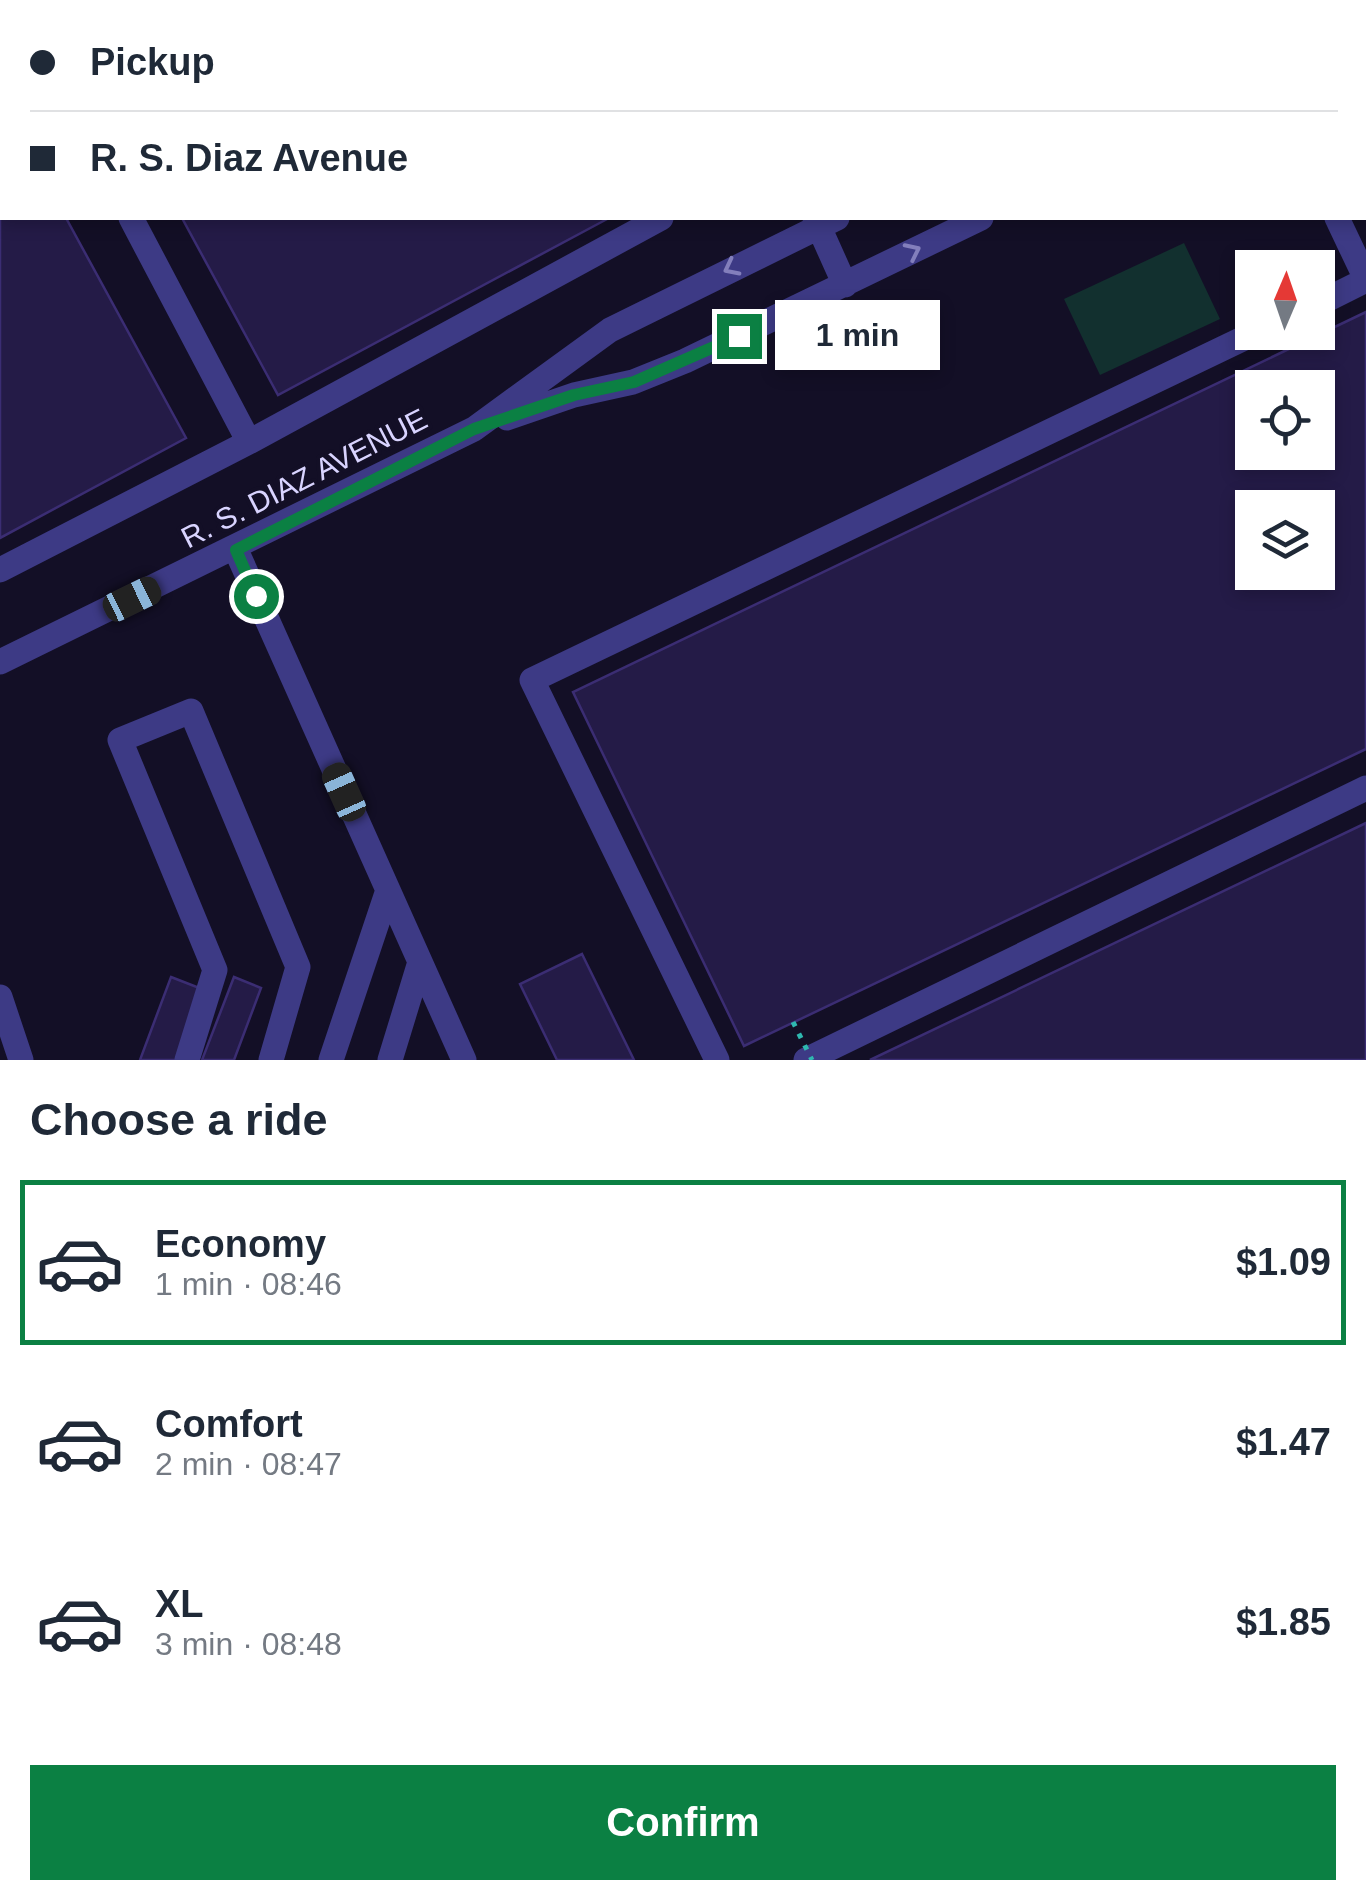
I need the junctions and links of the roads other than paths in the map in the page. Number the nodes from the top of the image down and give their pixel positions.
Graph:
1 (132, 220) edge
2 (657, 220) edge
3 (823, 220) edge
4 (977, 220) edge
5 (1338, 220) edge
6 (1366, 280) edge
7 (845, 285) junction
8 (1335, 296) edge
9 (1235, 343) edge
10 (474, 429) junction
11 (249, 442) junction
12 (236, 550) junction
13 (0, 570) edge
14 (0, 662) edge
15 (1366, 788) edge
16 (388, 890) junction
17 (420, 962) junction
18 (0, 996) edge
19 (20, 1060) edge
20 (187, 1060) edge
21 (271, 1060) edge
22 (330, 1060) edge
23 (390, 1060) edge
24 (464, 1060) edge
25 (717, 1060) edge
26 (809, 1060) edge

1 - 11 street
2 - 11 street
3 - 7 street
3 -> 10 street, R. S. DIAZ AVENUE
7 -> 4 street, R. S. DIAZ AVENUE
5 - 6 street
6 - 8 street
7 - 10 street, R. S. DIAZ AVENUE
9 - 25 street
10 - 12 street, R. S. DIAZ AVENUE
11 - 13 street
12 - 14 street, R. S. DIAZ AVENUE
12 - 16 street
15 - 26 street
16 - 17 street
16 - 22 street
17 - 23 street
17 - 24 street
18 - 19 street
20 - 21 street

